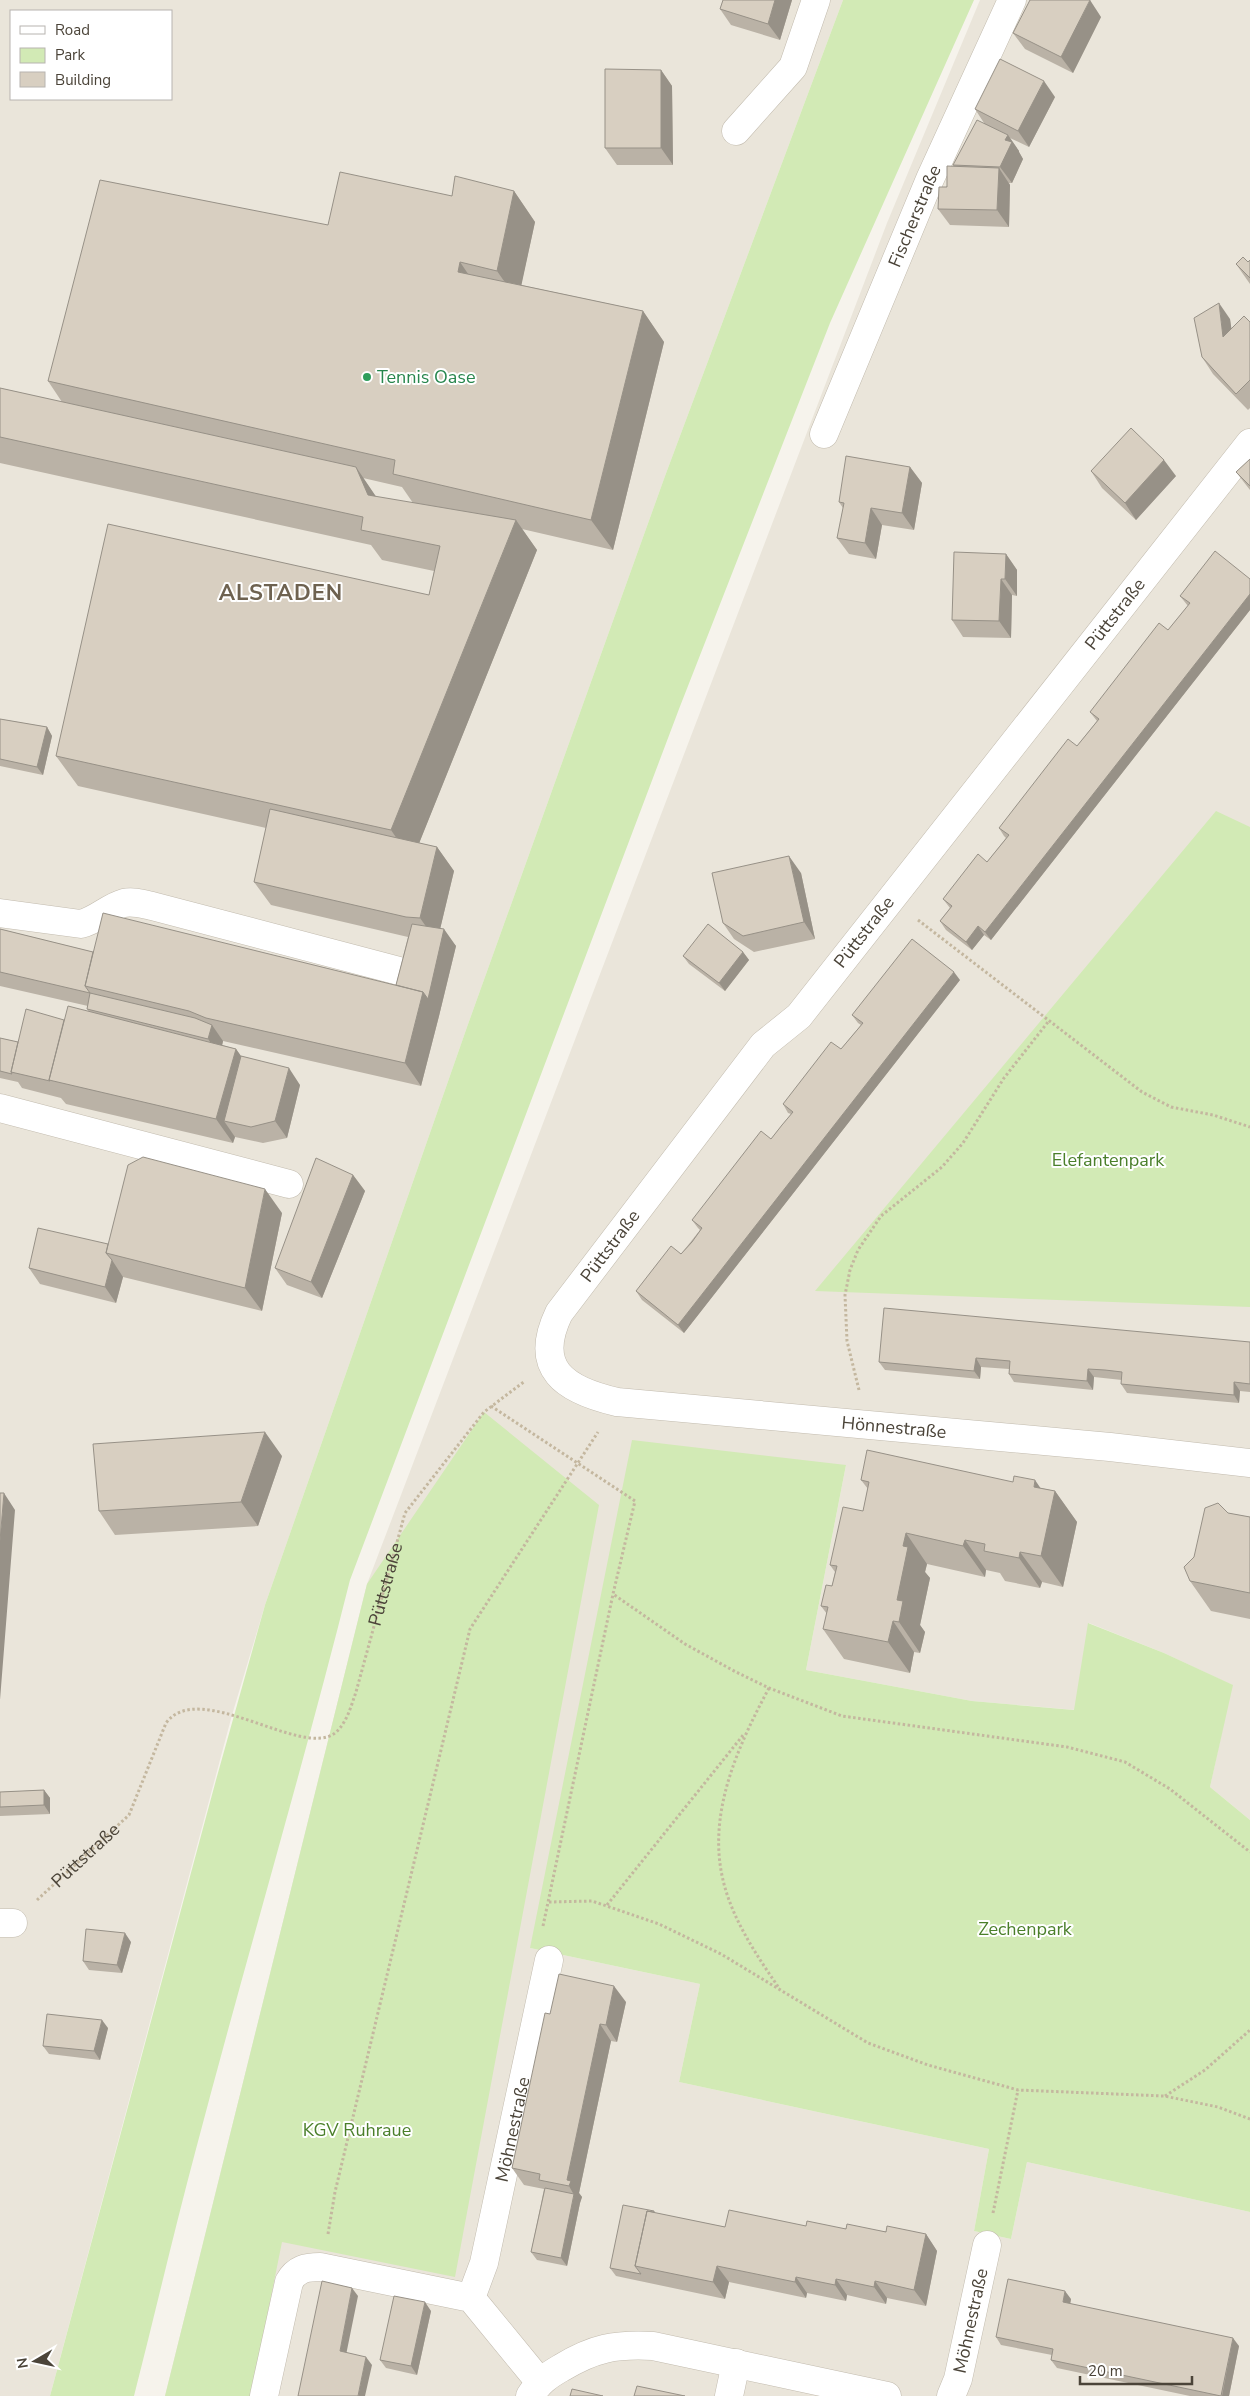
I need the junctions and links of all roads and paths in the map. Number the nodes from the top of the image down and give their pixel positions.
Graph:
1 (816, 0) edge
2 (1012, 0) edge
3 (736, 131) dead end
4 (824, 434) dead end
5 (1250, 443) edge
6 (891, 898) junction
7 (0, 913) edge
8 (403, 972) edge
9 (1048, 1022) junction
10 (0, 1108) edge
11 (1250, 1127) edge
12 (289, 1184) dead end
13 (550, 1363) junction
14 (617, 1402) junction
15 (491, 1406) junction
16 (864, 1426) junction
17 (1250, 1463) edge
18 (578, 1464) junction
19 (613, 1594) junction
20 (769, 1688) junction
21 (746, 1732) junction
22 (1250, 1852) edge
23 (548, 1902) junction
24 (607, 1905) junction
25 (6, 1923) edge
26 (549, 1960) joint
27 (781, 1990) junction
28 (1250, 2030) edge
29 (1018, 2090) junction
30 (1164, 2096) junction
31 (1250, 2119) edge
32 (328, 2236) dead end
33 (987, 2245) joint
34 (471, 2298) junction
35 (736, 2363) junction
36 (535, 2389) edge
37 (264, 2396) edge
38 (729, 2396) edge
39 (887, 2396) edge
40 (951, 2396) edge

1 - 3 street
2 - 4 street, Fischerstraße
5 - 6 street, Püttstraße
6 - 9 path
6 - 13 street, Püttstraße
7 - 8 street
9 - 11 path
9 - 16 path
10 - 12 street
13 - 14 street, Hönnestraße
13 - 15 path, Püttstraße
14 - 16 street, Hönnestraße
14 - 18 path
15 - 18 path
15 - 25 path, Püttstraße
16 - 17 street, Hönnestraße
18 - 19 path
18 - 32 path
19 - 20 path
19 - 23 path
20 - 21 path
20 - 22 path
21 - 24 path
21 - 27 path
23 - 24 path
23 - 26 path
24 - 27 path
26 - 34 street, Möhnestraße
27 - 29 path
28 - 30 path
29 - 30 path
29 - 33 path
30 - 31 path
33 - 40 street, Möhnestraße
34 - 36 street
34 - 37 street
35 - 36 street
35 - 38 street
35 - 39 street

